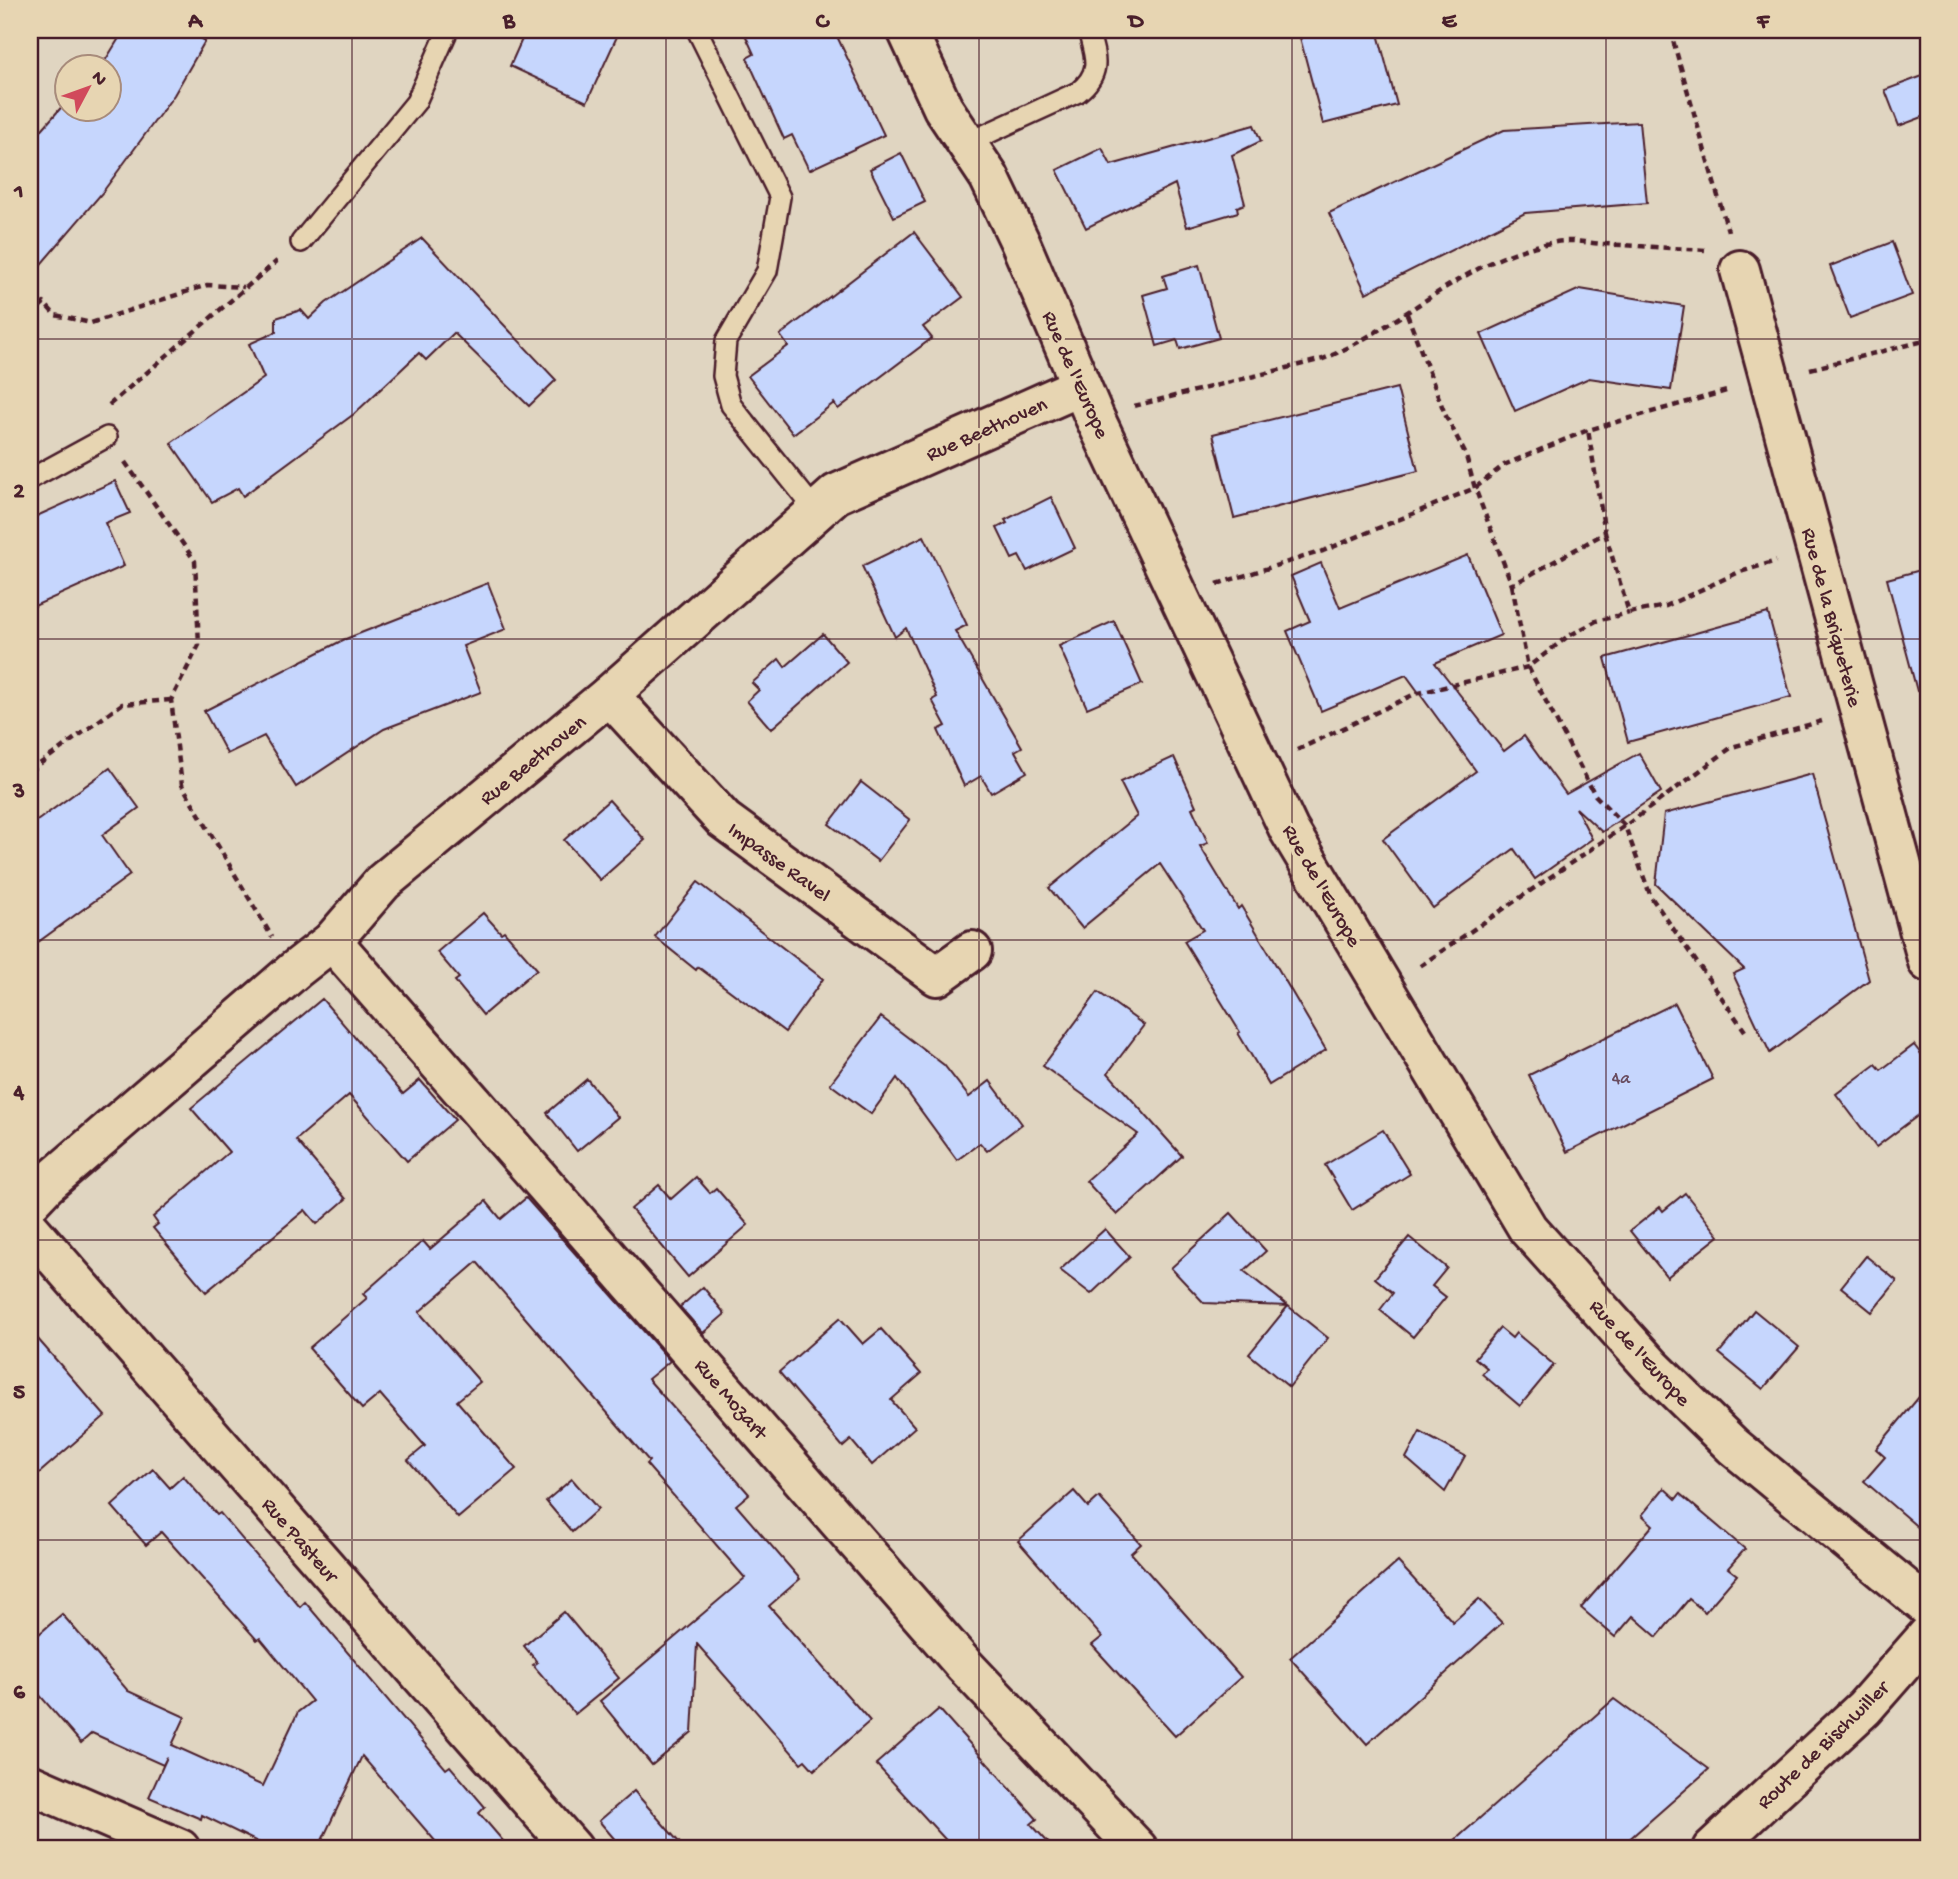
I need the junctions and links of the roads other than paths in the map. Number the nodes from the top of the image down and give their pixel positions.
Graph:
1 (448, 30) edge
2 (696, 30) edge
3 (907, 30) edge
4 (1088, 30) edge
5 (967, 143) junction
6 (301, 242) road end
7 (1737, 261) road end
8 (1088, 401) junction
9 (107, 437) road end
10 (30, 479) edge
11 (816, 512) junction
12 (609, 695) junction
13 (332, 941) junction
14 (972, 951) dead end
15 (1928, 962) edge
16 (30, 1202) edge
17 (30, 1229) edge
18 (1928, 1607) edge
19 (1928, 1634) edge
20 (30, 1784) edge
21 (180, 1849) edge
22 (573, 1849) edge
23 (1138, 1849) edge
24 (1712, 1849) edge

1 - 6 lane
2 - 11 lane
3 - 5 street, Rue de l'Europe
4 - 5 lane
5 - 8 street, Rue de l'Europe
7 - 15 street, Rue de la Briqueterie
8 - 11 street, Rue Beethoven
8 - 18 street, Rue de l'Europe
9 - 10 lane
11 - 12 street, Rue Beethoven
12 - 13 street, Rue Beethoven
12 - 14 street, Impasse Ravel
13 - 16 street, Rue Beethoven
13 - 23 street, Rue Mozart
17 - 22 street, Rue Pasteur
19 - 24 street, Route de Bischwiller
20 - 21 street

